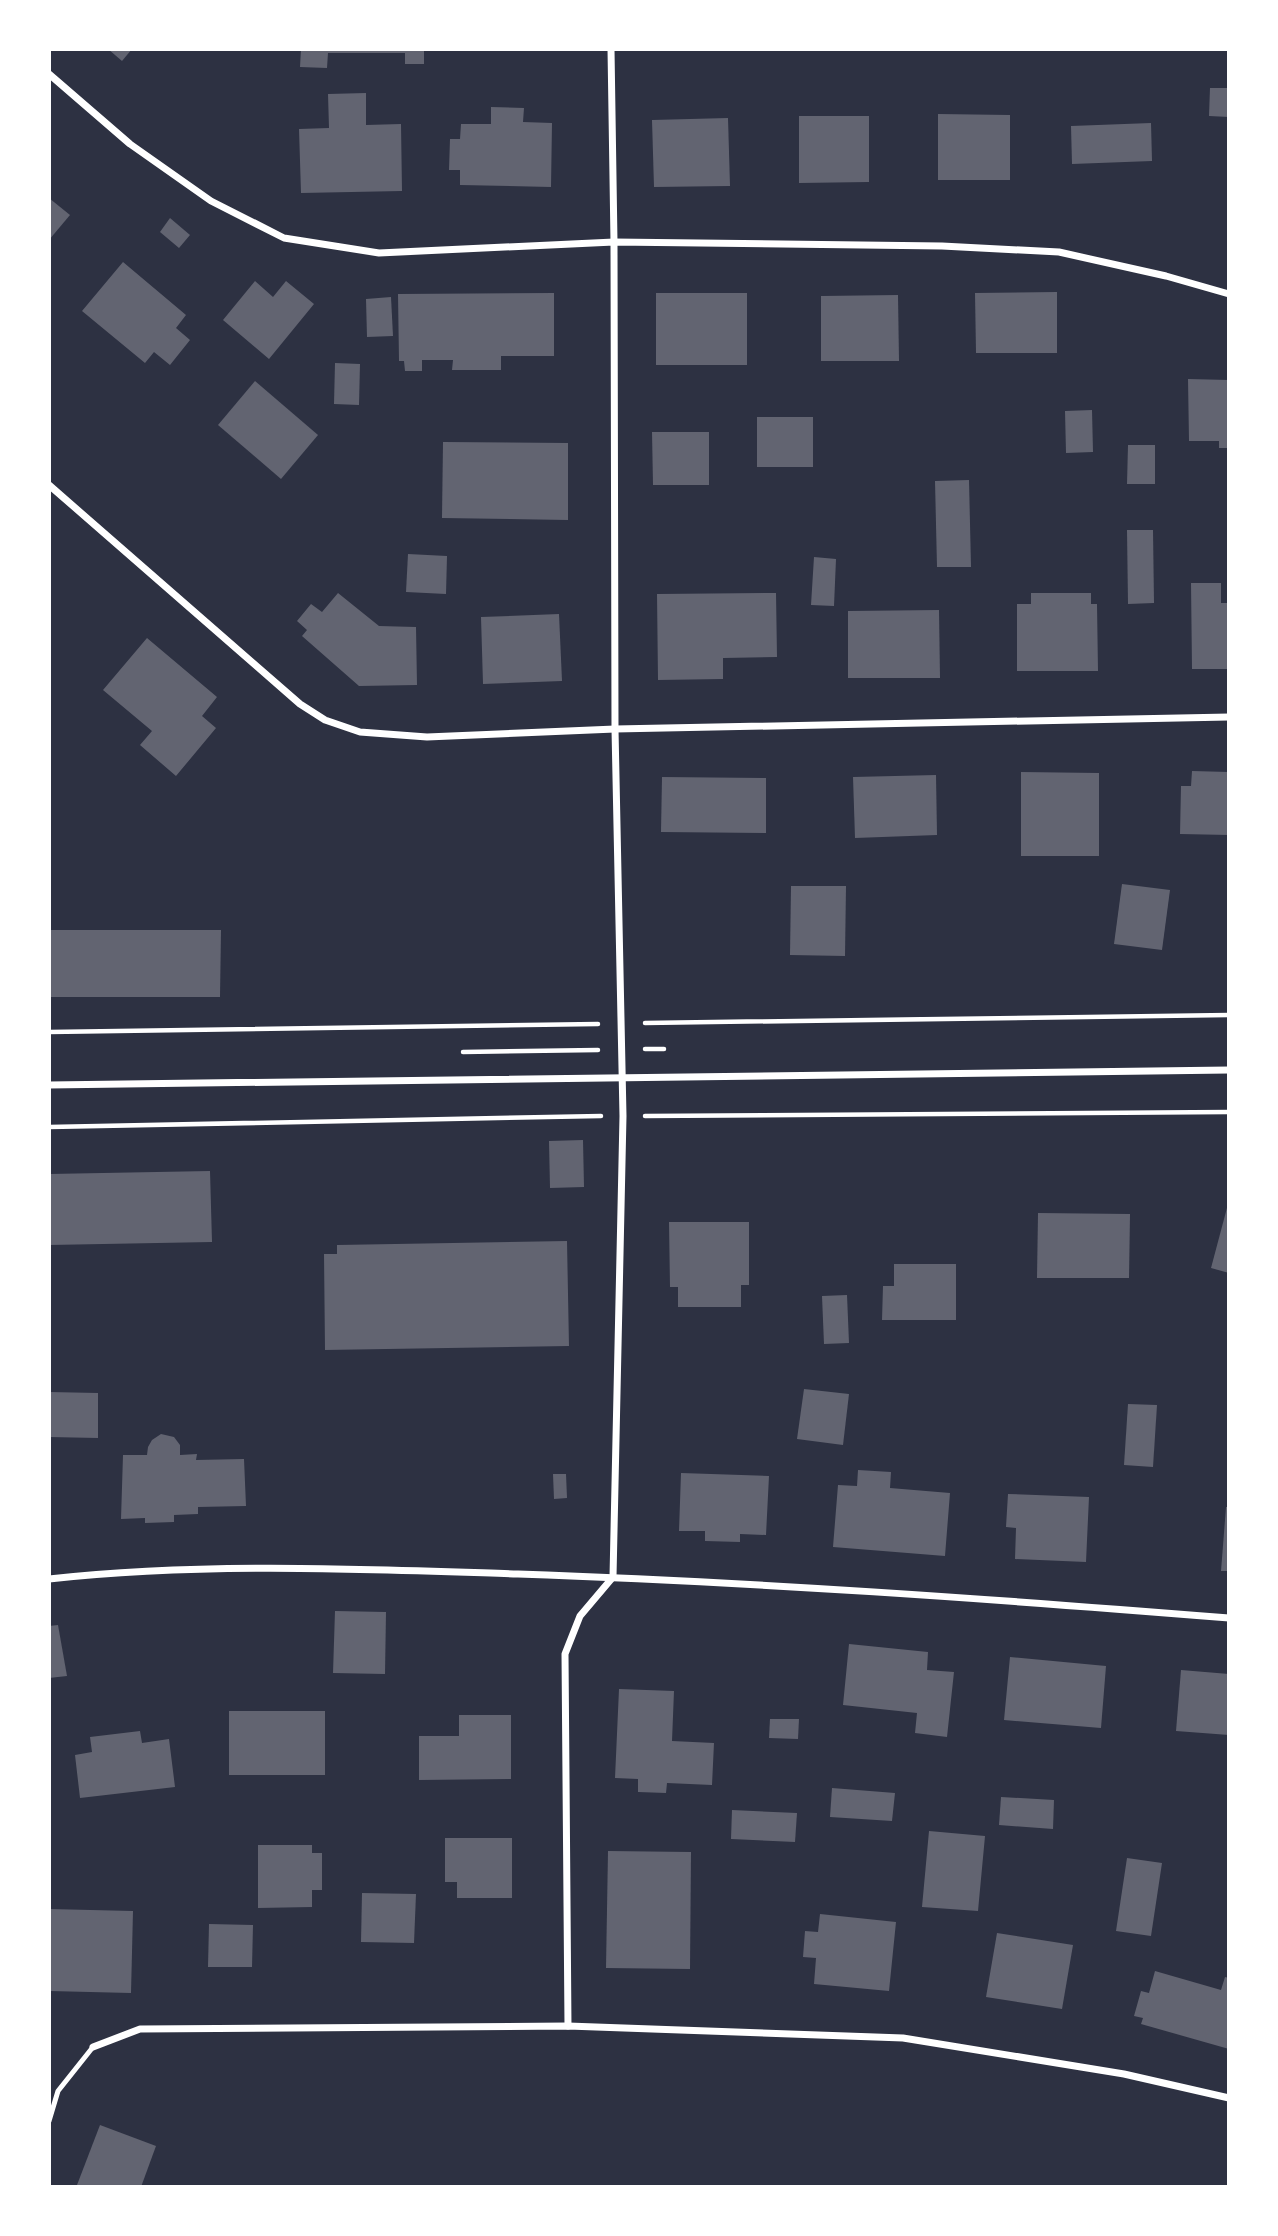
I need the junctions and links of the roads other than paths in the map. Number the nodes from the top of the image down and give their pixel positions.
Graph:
1 (611, 49) edge
2 (49, 74) edge
3 (614, 242) junction
4 (1229, 294) edge
5 (49, 485) edge
6 (1229, 717) edge
7 (615, 729) junction
8 (1229, 1070) edge
9 (622, 1077) junction
10 (49, 1085) edge
11 (613, 1577) junction
12 (49, 1578) edge
13 (1229, 1618) edge
14 (568, 2026) junction
15 (93, 2047) joint
16 (1229, 2098) edge
17 (49, 2121) edge

1 - 3 street
2 - 3 street
3 - 4 street
3 - 7 street
5 - 7 street
6 - 7 street
7 - 9 street
8 - 9 street
9 - 10 street
9 - 11 street
11 - 12 street
11 - 13 street
11 - 14 street
14 - 15 street
14 - 16 street
15 - 17 lane

